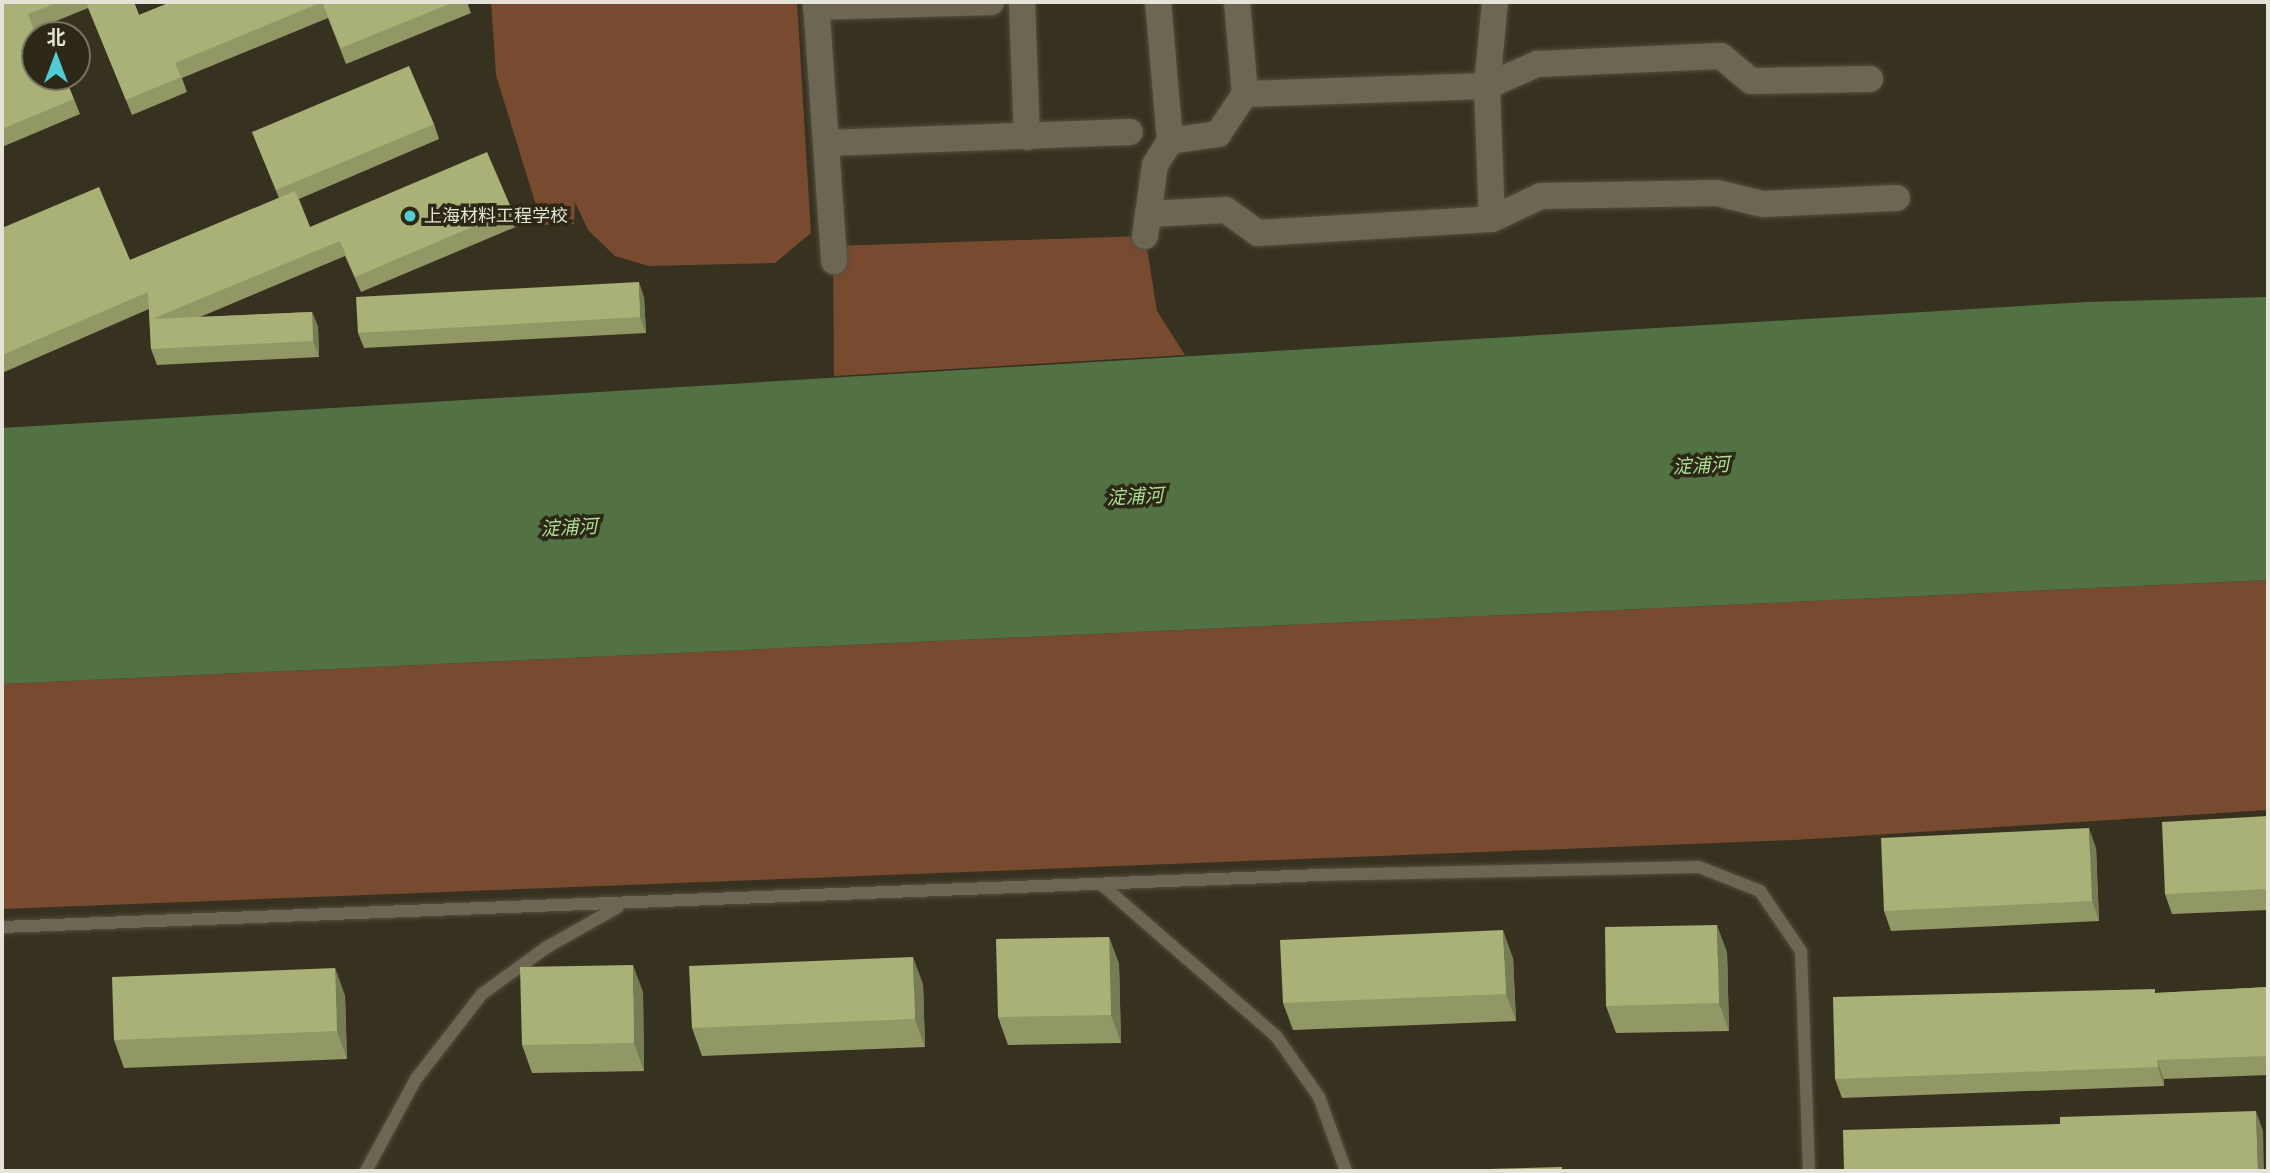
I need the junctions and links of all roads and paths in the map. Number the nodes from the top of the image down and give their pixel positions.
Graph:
1 (991, 2) edge
2 (1022, 2) edge
3 (1158, 2) edge
4 (1237, 2) edge
5 (1495, 2) edge
6 (816, 4) edge
7 (1870, 79) dead end
8 (1488, 86) junction
9 (1245, 94) junction
10 (1130, 132) dead end
11 (1027, 137) junction
12 (1170, 141) junction
13 (826, 143) junction
14 (1897, 198) dead end
15 (1492, 219) junction
16 (834, 261) dead end
17 (1101, 884) junction
18 (622, 904) junction
19 (2, 927) edge
20 (366, 1171) edge
21 (1346, 1171) edge
22 (1809, 1171) edge

1 - 6 street
2 - 11 street
3 - 12 street
4 - 9 street
5 - 8 street
6 - 13 street
7 - 8 street
8 - 9 street
8 - 15 street
9 - 12 street
10 - 11 street
11 - 13 street
12 - 15 street
13 - 16 street
14 - 15 street
17 - 18 lane
17 - 21 lane
17 - 22 lane
18 - 19 lane
18 - 20 lane

